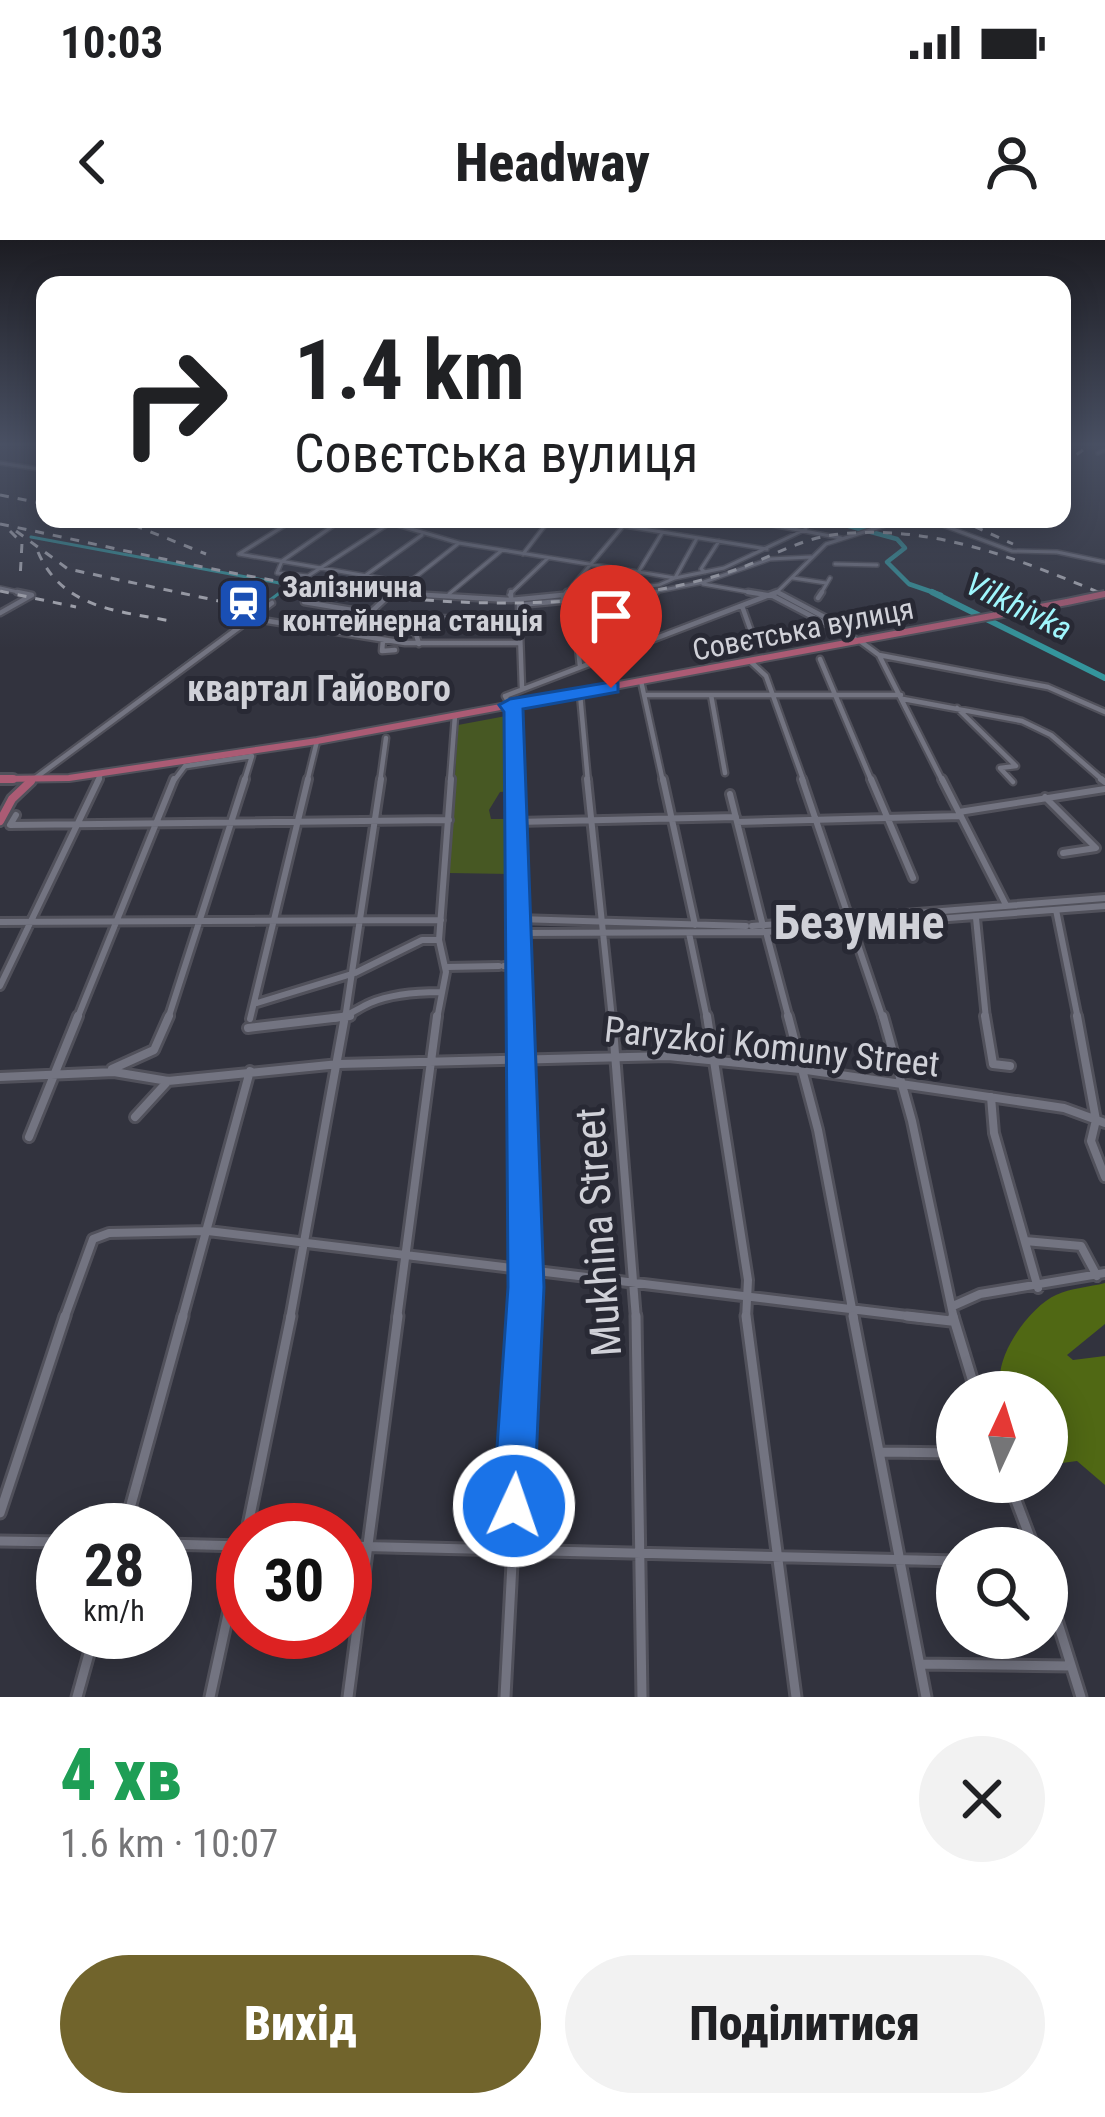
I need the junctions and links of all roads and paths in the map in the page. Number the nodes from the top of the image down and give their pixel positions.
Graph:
1 (281, 528) edge
2 (330, 528) edge
3 (382, 528) edge
4 (403, 528) edge
5 (543, 528) edge
6 (622, 528) edge
7 (637, 528) edge
8 (799, 528) edge
9 (876, 528) edge
10 (951, 528) edge
11 (806, 529) junction
12 (662, 532) junction
13 (422, 535) junction
14 (697, 538) junction
15 (841, 538) junction
16 (719, 541) junction
17 (459, 544) junction
18 (770, 549) junction
19 (500, 550) junction
20 (522, 554) junction
21 (811, 557) junction
22 (548, 558) junction
23 (281, 561) junction
24 (1105, 562) edge
25 (835, 564) dead end
26 (592, 565) junction
27 (877, 565) dead end
28 (322, 568) junction
29 (639, 572) junction
30 (707, 574) junction
31 (364, 576) junction
32 (675, 578) junction
33 (794, 578) junction
34 (408, 583) junction
35 (698, 583) junction
36 (0, 588) edge
37 (449, 594) junction
38 (776, 594) junction
39 (1105, 594) edge
40 (625, 596) junction
41 (563, 597) junction
42 (818, 598) dead end
43 (385, 599) dead end
44 (511, 600) junction
45 (304, 602) dead end
46 (272, 603) dead end
47 (573, 603) junction
48 (742, 606) junction
49 (0, 613) edge
50 (370, 614) junction
51 (394, 617) junction
52 (268, 620) dead end
53 (519, 620) junction
54 (857, 639) junction
55 (383, 640) junction
56 (520, 643) junction
57 (419, 644) junction
58 (756, 644) dead end
59 (638, 645) junction
60 (395, 650) dead end
61 (879, 655) junction
62 (820, 659) dead end
63 (748, 660) junction
64 (580, 667) junction
65 (641, 681) junction
66 (522, 688) junction
67 (580, 694) junction
68 (646, 695) junction
69 (711, 695) junction
70 (772, 695) junction
71 (837, 696) junction
72 (902, 697) junction
73 (510, 705) junction
74 (957, 708) junction
75 (1105, 712) edge
76 (455, 716) junction
77 (386, 738) dead end
78 (317, 741) junction
79 (186, 763) junction
80 (101, 773) junction
81 (725, 773) dead end
82 (0, 779) edge
83 (31, 782) junction
84 (1013, 782) dead end
85 (1105, 786) edge
86 (730, 794) dead end
87 (1045, 797) junction
88 (960, 814) junction
89 (16, 815) dead end
90 (888, 817) junction
91 (673, 818) junction
92 (737, 819) junction
93 (449, 820) junction
94 (591, 820) junction
95 (813, 820) junction
96 (0, 821) edge
97 (231, 822) junction
98 (298, 822) junction
99 (516, 822) junction
100 (375, 823) junction
101 (80, 824) junction
102 (156, 824) junction
103 (1063, 853) dead end
104 (913, 878) dead end
105 (1105, 904) edge
106 (1007, 906) junction
107 (1056, 910) junction
108 (1012, 915) junction
109 (976, 918) junction
110 (518, 919) junction
111 (119, 920) junction
112 (200, 920) junction
113 (441, 920) junction
114 (276, 921) junction
115 (362, 921) junction
116 (0, 922) edge
117 (32, 922) junction
118 (851, 922) junction
119 (601, 929) junction
120 (692, 929) junction
121 (765, 929) junction
122 (518, 934) junction
123 (439, 940) junction
124 (519, 965) junction
125 (447, 967) junction
126 (355, 973) junction
127 (0, 986) edge
128 (440, 992) junction
129 (257, 1004) junction
130 (349, 1017) junction
131 (617, 1055) junction
132 (522, 1056) junction
133 (431, 1060) junction
134 (716, 1060) junction
135 (339, 1064) junction
136 (1010, 1066) dead end
137 (800, 1069) junction
138 (250, 1071) junction
139 (96, 1076) junction
140 (0, 1077) edge
141 (51, 1077) junction
142 (168, 1081) junction
143 (903, 1084) junction
144 (991, 1097) junction
145 (136, 1117) dead end
146 (1100, 1121) edge
147 (29, 1138) dead end
148 (1105, 1177) edge
149 (208, 1232) junction
150 (1024, 1241) junction
151 (307, 1244) junction
152 (405, 1258) junction
153 (522, 1271) junction
154 (1101, 1275) edge
155 (630, 1284) junction
156 (1038, 1288) junction
157 (750, 1295) junction
158 (851, 1308) junction
159 (950, 1309) junction
160 (951, 1321) junction
161 (969, 1371) edge
162 (881, 1452) junction
163 (936, 1453) edge
164 (132, 1503) edge
165 (253, 1503) edge
166 (0, 1513) edge
167 (372, 1522) edge
168 (0, 1540) edge
169 (36, 1541) edge
170 (372, 1546) edge
171 (511, 1550) junction
172 (640, 1553) junction
173 (776, 1555) junction
174 (902, 1559) junction
175 (936, 1560) edge
176 (1068, 1656) edge
177 (87, 1659) edge
178 (219, 1659) edge
179 (353, 1659) edge
180 (920, 1664) junction
181 (1071, 1666) junction
182 (76, 1697) edge
183 (211, 1697) edge
184 (348, 1697) edge
185 (505, 1697) edge
186 (642, 1697) edge
187 (796, 1697) edge
188 (926, 1697) edge
189 (1081, 1697) edge

1 - 23 street
2 - 23 street
3 - 28 street
4 - 13 street
5 - 20 street
6 - 26 street
7 - 12 street
8 - 11 street
9 - 15 street
10 - 24 street
11 - 15 street
11 - 18 street
12 - 14 street
12 - 29 street
13 - 17 street
13 - 31 street
14 - 16 street
14 - 32 street
15 - 21 street
16 - 18 street
16 - 30 street
17 - 19 street
17 - 34 street
18 - 30 street
19 - 20 street
19 - 37 street
20 - 22 street
21 - 33 street
21 - 35 street
22 - 26 street
22 - 44 street
23 - 28 street
23 - 28 street
25 - 27 street
26 - 29 street
26 - 41 street
28 - 31 street
29 - 32 street
30 - 32 street
31 - 34 street
32 - 41 street
33 - 38 street
33 - 42 street
34 - 37 street
35 - 38 street
35 - 40 street
36 - 49 street
37 - 44 street
38 - 48 street
38 - 54 street
39 - 54 main road, Совєтська вулиця, bridge
40 - 47 street
40 - 59 street
41 - 44 street
43 - 50 street
45 - 50 street
46 - 83 street
47 - 53 street
47 - 64 street
48 - 58 street
48 - 59 street
50 - 51 street
51 - 53 street
51 - 57 street
52 - 55 street
53 - 56 street
54 - 61 street
54 - 63 main road, Совєтська вулиця
55 - 57 street
55 - 60 street
56 - 57 street
56 - 66 street
59 - 64 street
61 - 72 street
61 - 75 street
62 - 71 street
63 - 65 main road, Совєтська вулиця
63 - 70 street
64 - 66 street
65 - 67 main road, Совєтська вулиця
65 - 68 street
66 - 73 street
67 - 73 main road, Совєтська вулиця
67 - 94 street, Mukhina Street
68 - 69 street
68 - 91 street
69 - 70 street
69 - 81 street
70 - 71 street
70 - 95 street
71 - 72 street
71 - 90 street
72 - 74 street
72 - 88 street
73 - 76 main road, Совєтська вулиця
73 - 99 street
74 - 84 street
74 - 85 street
76 - 78 main road, Совєтська вулиця
76 - 93 street
77 - 100 street
78 - 79 main road, Совєтська вулиця
78 - 98 street
79 - 80 main road, Совєтська вулиця
79 - 97 street
79 - 102 street
80 - 83 main road, Совєтська вулиця
80 - 101 street
82 - 83 main road, Совєтська вулиця
83 - 96 main road
85 - 87 street
86 - 92 street
87 - 88 street
87 - 103 street
88 - 90 street
88 - 106 street
89 - 101 street
90 - 95 street
90 - 104 street
91 - 92 street
91 - 94 street
91 - 120 street
92 - 95 street
92 - 121 street
93 - 100 street
93 - 113 street
94 - 99 street
94 - 119 street, Mukhina Street
95 - 118 street
97 - 98 street
97 - 102 street
97 - 112 street
98 - 100 street
98 - 114 street
99 - 110 street
100 - 115 street
101 - 102 street
101 - 117 street
102 - 111 street
105 - 106 street
105 - 107 street
106 - 108 street
106 - 118 street
107 - 108 street
107 - 146 street
108 - 109 street
109 - 118 street
109 - 136 street
110 - 119 street
110 - 122 street
111 - 112 street
111 - 117 street
111 - 141 street
112 - 114 street
112 - 139 street
113 - 115 street
113 - 123 street
114 - 115 street
114 - 129 street
115 - 126 street
116 - 117 street
117 - 127 street
118 - 121 street
118 - 143 street
119 - 120 street
119 - 122 street
119 - 131 street, Mukhina Street
120 - 121 street
120 - 121 street
120 - 134 street
121 - 137 street
122 - 124 street
123 - 125 street
123 - 126 street
124 - 125 street
124 - 132 street
125 - 128 street
126 - 129 street
126 - 130 street
128 - 130 street
128 - 133 street
129 - 130 street
130 - 135 street
131 - 132 street, Paryzkoi Komuny Street
131 - 134 street, Paryzkoi Komuny Street
131 - 155 street, Mukhina Street
132 - 133 street, Paryzkoi Komuny Street
132 - 153 street
133 - 135 street, Paryzkoi Komuny Street
133 - 152 street
134 - 137 street, Paryzkoi Komuny Street
134 - 157 street
135 - 138 street, Paryzkoi Komuny Street
135 - 151 street
137 - 143 street, Paryzkoi Komuny Street
137 - 158 street
138 - 142 street, Paryzkoi Komuny Street
138 - 149 street
139 - 141 street, Paryzkoi Komuny Street
139 - 142 street, Paryzkoi Komuny Street
140 - 141 street, Paryzkoi Komuny Street
141 - 147 street
142 - 145 street
143 - 144 street, Paryzkoi Komuny Street
143 - 159 street
144 - 146 street, Paryzkoi Komuny Street
144 - 150 street
146 - 148 street
149 - 151 street
149 - 164 street
149 - 166 street
150 - 154 street
150 - 156 street
151 - 152 street
151 - 165 street
152 - 153 street
152 - 167 street
153 - 155 street
153 - 171 street
154 - 156 street
155 - 157 street
155 - 172 street, Mukhina Street
156 - 159 street
157 - 158 street
157 - 173 street
158 - 160 street
158 - 162 street
159 - 160 street
160 - 161 street
162 - 163 street
162 - 174 street
168 - 169 street
170 - 171 street
171 - 172 street
171 - 185 street
172 - 173 street
172 - 186 street, Mukhina Street
173 - 174 street
173 - 187 street
174 - 175 street
174 - 180 street
176 - 181 street
177 - 182 street
178 - 183 street
179 - 184 street
180 - 181 street
180 - 188 street
181 - 189 street

